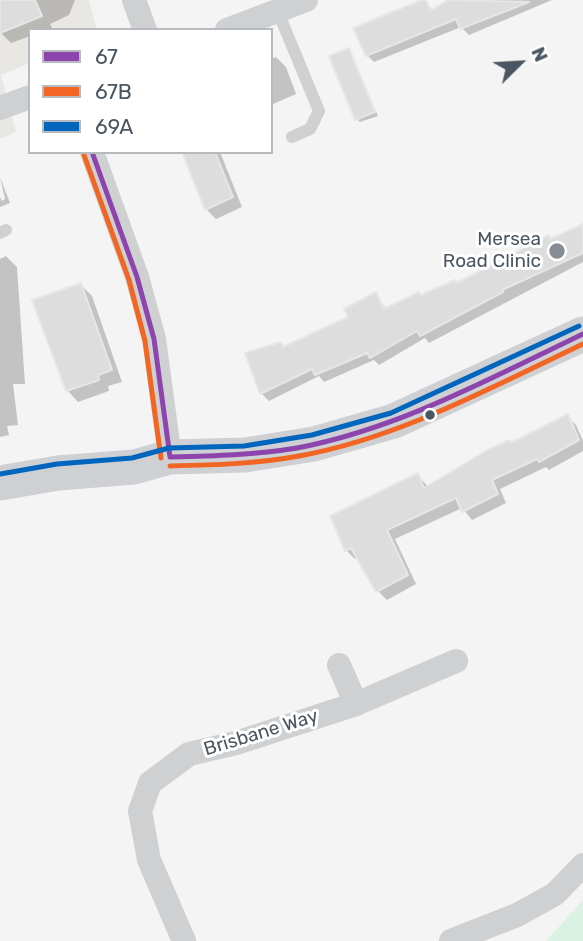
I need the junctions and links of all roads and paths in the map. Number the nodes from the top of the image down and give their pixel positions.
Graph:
1 (134, 0) edge
2 (306, 0) edge
3 (278, 12) junction
4 (144, 28) edge
5 (233, 28) edge
6 (28, 98) edge
7 (0, 108) edge
8 (292, 137) dead end
9 (93, 154) edge
10 (583, 334) edge
11 (170, 457) junction
12 (0, 483) edge
13 (456, 661) dead end
14 (339, 665) dead end
15 (356, 704) junction
16 (583, 865) edge
17 (487, 934) edge
18 (184, 941) edge
19 (451, 941) edge

1 - 4 street
2 - 3 street
3 - 5 street
3 - 8 lane
6 - 7 street
9 - 11 street
10 - 11 main road
11 - 12 main road
13 - 15 street, Brisbane Way
14 - 15 street
15 - 18 street, Brisbane Way
16 - 17 street
17 - 19 street

